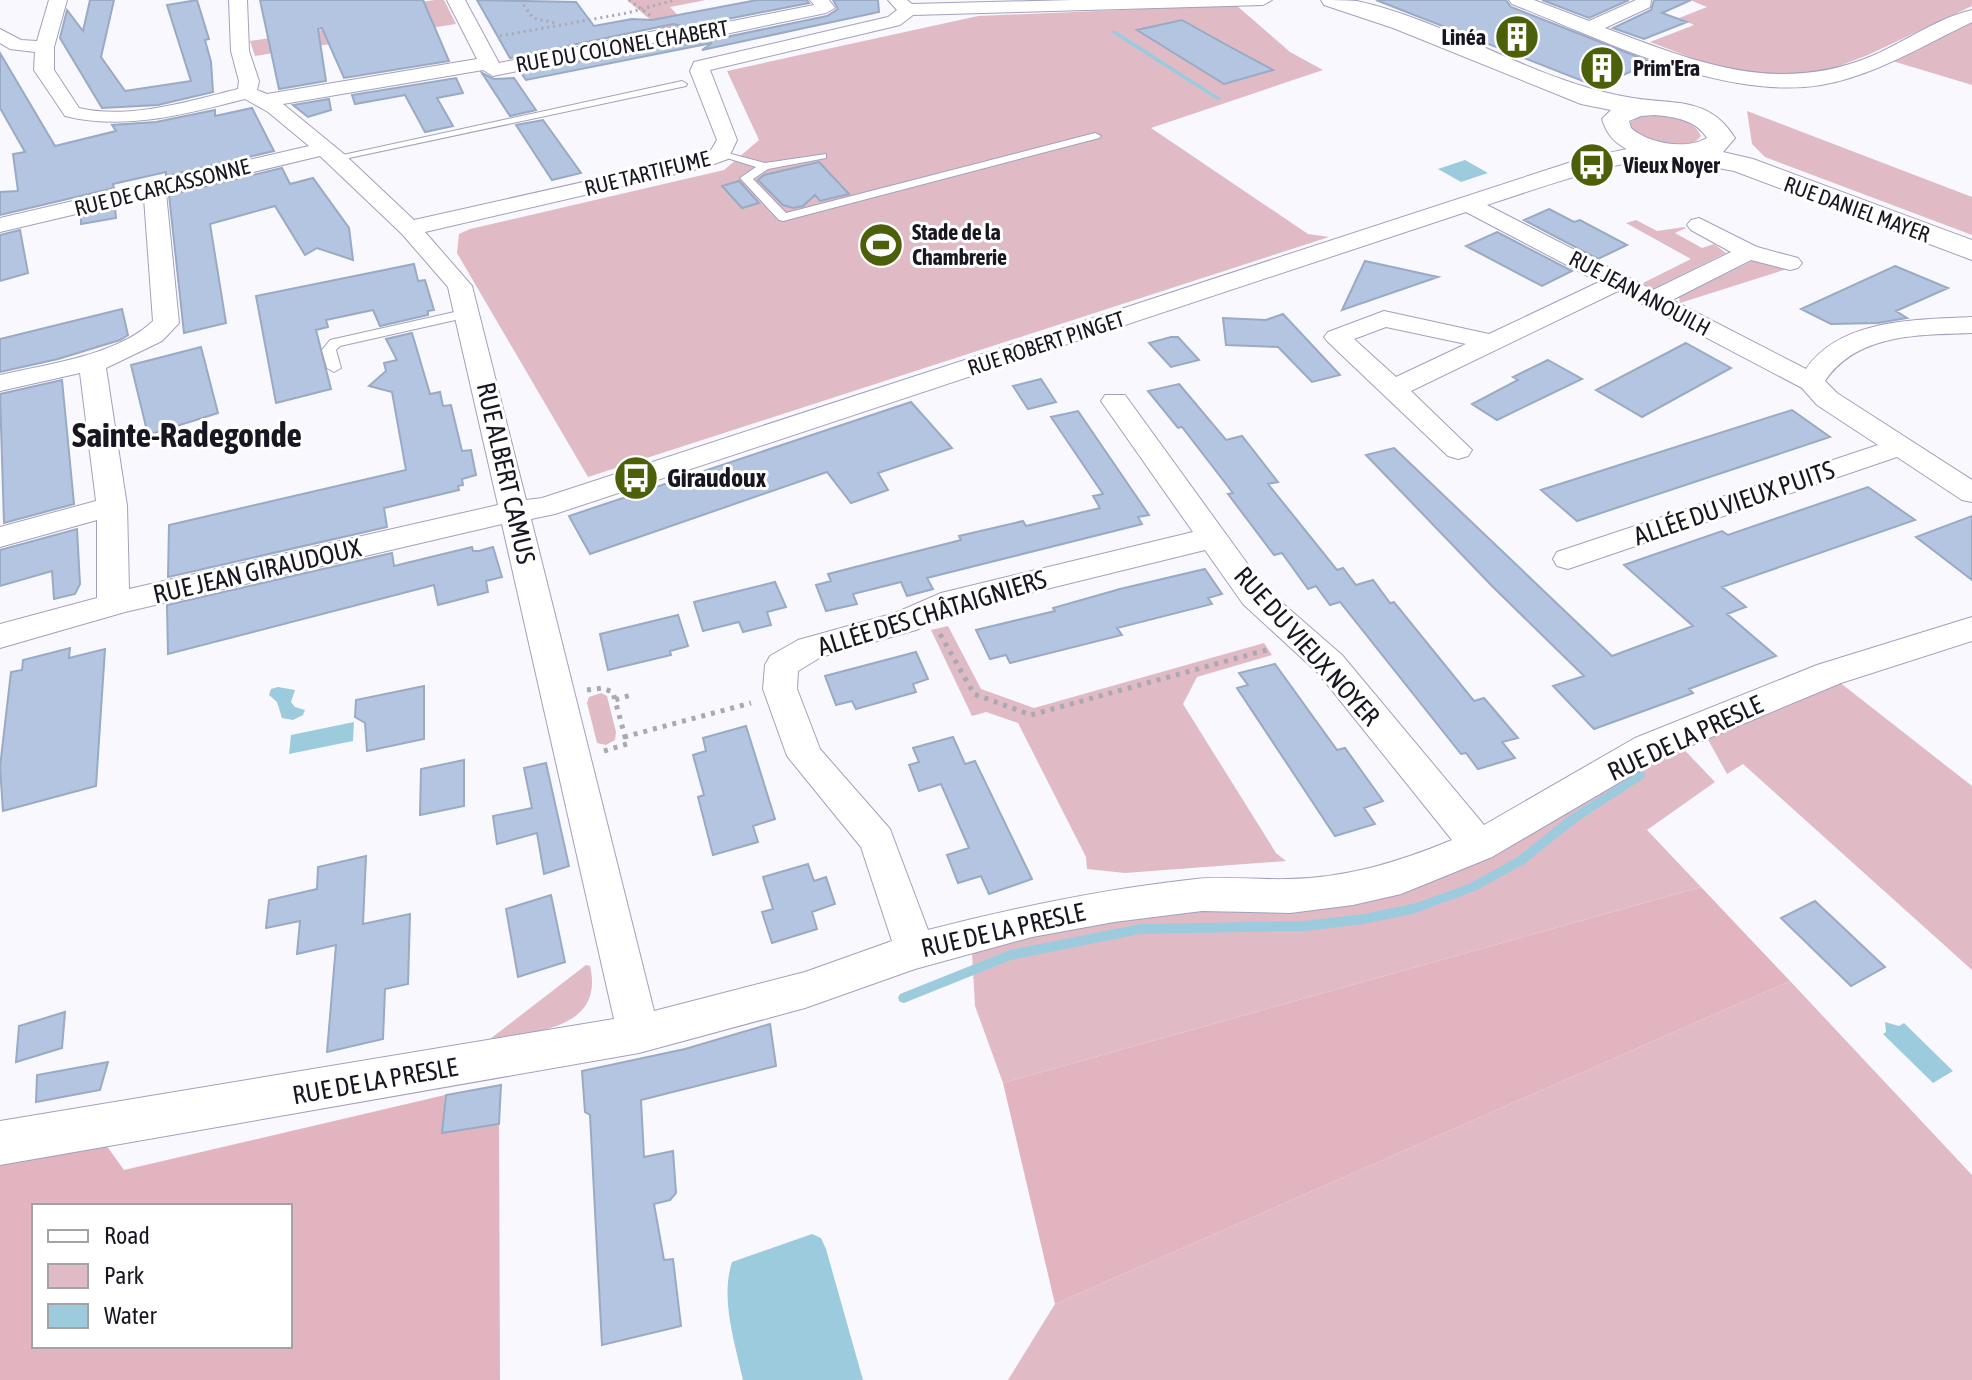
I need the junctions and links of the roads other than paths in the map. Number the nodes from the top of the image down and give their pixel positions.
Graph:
1 (58, 0) edge
2 (238, 0) edge
3 (456, 0) edge
4 (819, 0) edge
5 (1263, 0) edge
6 (1332, 0) edge
7 (1350, 0) edge
8 (1518, 0) edge
9 (1644, 3) dead end
10 (902, 5) edge
11 (1972, 15) edge
12 (1401, 23) junction
13 (1591, 27) junction
14 (0, 35) edge
15 (45, 47) junction
16 (489, 63) junction
17 (682, 84) dead end
18 (248, 87) junction
19 (1590, 99) junction
20 (268, 100) junction
21 (1640, 107) junction
22 (1095, 136) dead end
23 (1613, 138) junction
24 (1692, 150) junction
25 (330, 154) junction
26 (720, 154) junction
27 (822, 156) dead end
28 (765, 166) junction
29 (155, 190) junction
30 (1468, 204) junction
31 (0, 225) edge
32 (1699, 225) dead end
33 (410, 228) junction
34 (1968, 250) edge
35 (1749, 252) junction
36 (1790, 263) dead end
37 (1618, 282) junction
38 (1652, 300) junction
39 (468, 313) junction
40 (1972, 325) edge
41 (1492, 342) junction
42 (100, 357) junction
43 (334, 368) dead end
44 (1811, 382) junction
45 (0, 383) edge
46 (1393, 389) junction
47 (1115, 401) dead end
48 (1900, 447) junction
49 (1458, 450) dead end
50 (1972, 493) edge
51 (112, 506) junction
52 (515, 511) junction
53 (0, 537) edge
54 (1212, 538) junction
55 (1568, 559) dead end
56 (113, 604) junction
57 (1972, 629) edge
58 (0, 636) edge
59 (1479, 846) junction
60 (915, 951) junction
61 (639, 1034) junction
62 (0, 1143) edge

1 - 15 street
2 - 18 street
3 - 16 street
4 - 16 street, RUE DU COLONEL CHABERT
5 - 10 street
6 - 12 main road
7 - 12 main road
8 - 13 street
9 - 13 street
10 - 26 street, RUE TARTIFUME
11 - 13 street
12 - 19 main road
14 - 15 street
15 - 18 street
16 - 20 street, RUE DU COLONEL CHABERT
17 - 25 lane
18 - 20 street, RUE ALBERT CAMUS
19 - 21 main road
19 - 23 main road
20 - 25 street, RUE ALBERT CAMUS
21 - 23 main road
21 - 24 main road
22 - 28 lane
23 - 24 main road, RUE DANIEL MAYER
23 - 30 street, RUE ROBERT PINGET
24 - 34 main road, RUE DANIEL MAYER
25 - 29 street, RUE DE CARCASSONNE
25 - 33 street, RUE ALBERT CAMUS
26 - 28 lane
26 - 33 street, RUE TARTIFUME
27 - 28 lane
29 - 31 street, RUE DE CARCASSONNE
29 - 42 street
30 - 37 street, RUE JEAN ANOUILH
30 - 52 street, RUE ROBERT PINGET
32 - 35 street
33 - 39 street, RUE ALBERT CAMUS
35 - 36 street
35 - 38 street
37 - 38 street, RUE JEAN ANOUILH
37 - 41 street
38 - 44 street, RUE JEAN ANOUILH
39 - 43 lane
39 - 52 street, RUE ALBERT CAMUS
40 - 44 street
41 - 46 street
41 - 46 street
42 - 45 street
42 - 51 street
44 - 48 street
46 - 49 street
47 - 54 street, RUE DU VIEUX NOYER
48 - 50 street
48 - 55 street, ALLÉE DU VIEUX PUITS
51 - 53 street
51 - 56 street
52 - 56 street, RUE JEAN GIRAUDOUX
52 - 61 street, RUE ALBERT CAMUS
54 - 59 street, RUE DU VIEUX NOYER
54 - 60 street, ALLÉE DES CHÂTAIGNIERS
56 - 58 street, RUE JEAN GIRAUDOUX
57 - 59 street, RUE DE LA PRESLE
59 - 60 street, RUE DE LA PRESLE
60 - 61 street, RUE DE LA PRESLE
61 - 62 street, RUE DE LA PRESLE

